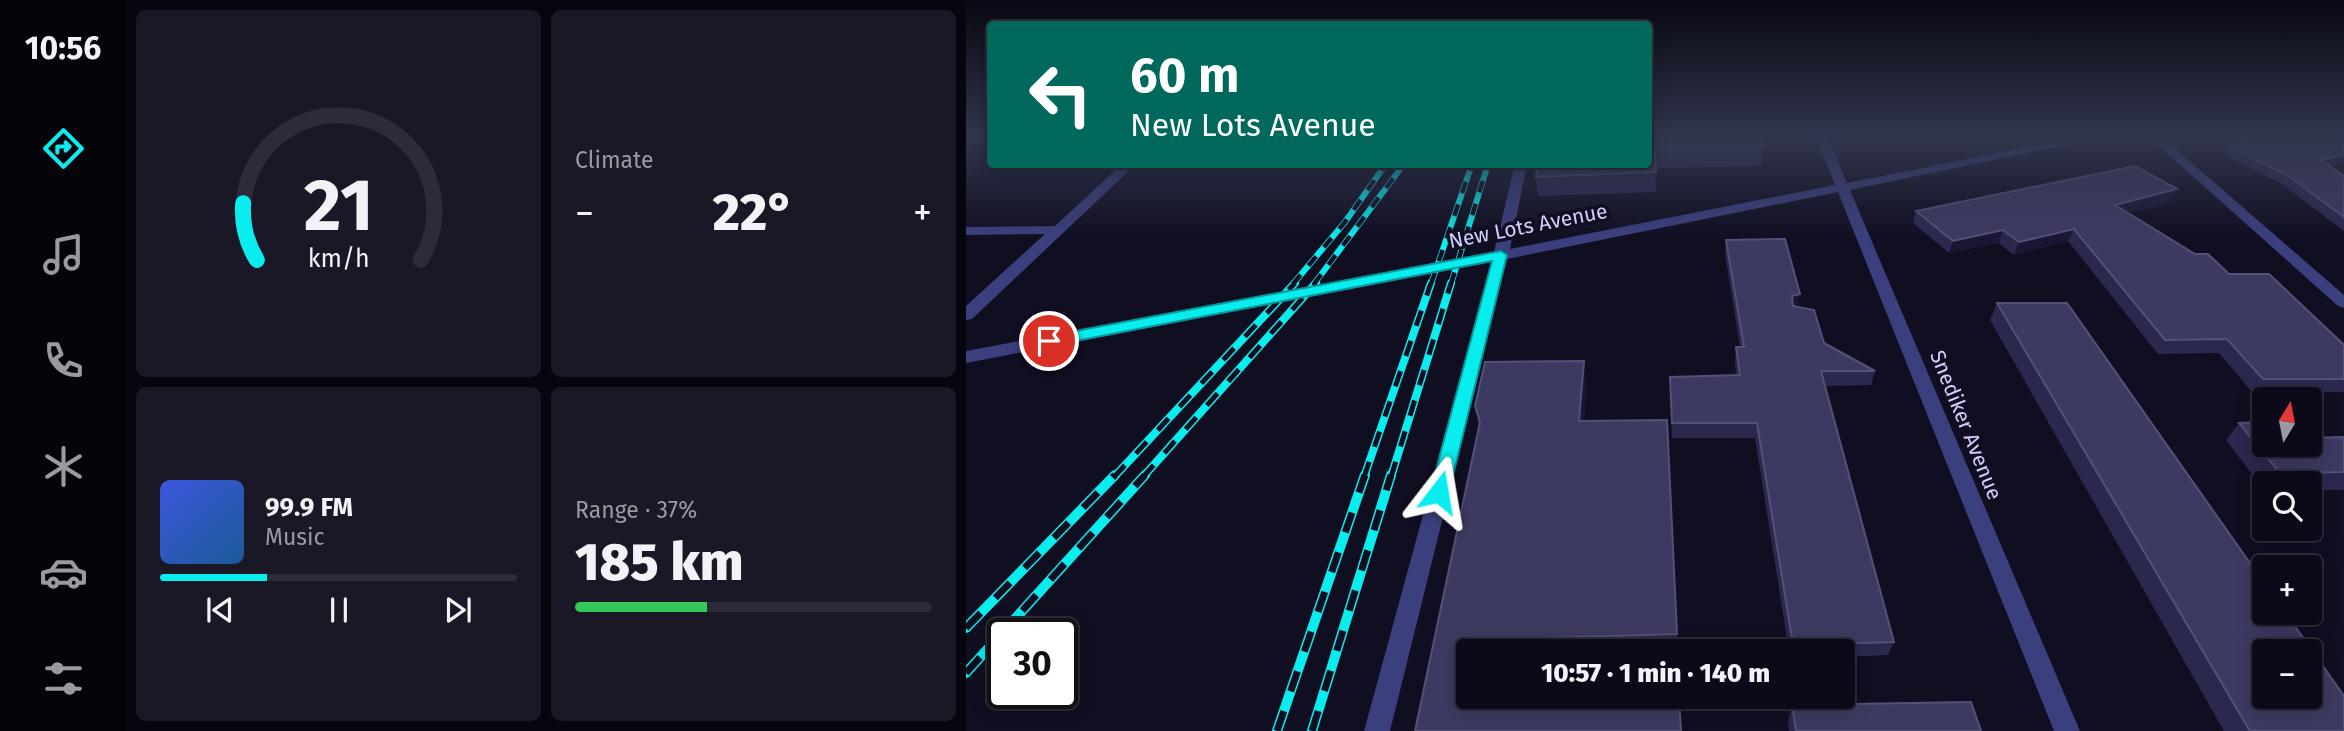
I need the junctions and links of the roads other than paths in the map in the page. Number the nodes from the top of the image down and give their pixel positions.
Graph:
1 (1123, 171) edge
2 (1519, 171) edge
3 (1837, 171) edge
4 (1925, 171) edge
5 (2194, 171) edge
6 (1844, 187) junction
7 (1061, 230) junction
8 (966, 231) edge
9 (1501, 255) junction
10 (2344, 303) edge
11 (966, 315) edge
12 (966, 357) edge
13 (1377, 731) edge
14 (2067, 731) edge

1 - 7 street
2 - 9 street
3 - 6 street, Snediker Avenue
4 - 6 street, New Lots Avenue
5 - 10 street
6 - 9 street, New Lots Avenue
6 - 14 street, Snediker Avenue
7 - 8 street
7 - 11 street
9 - 12 street, New Lots Avenue
9 - 13 street

